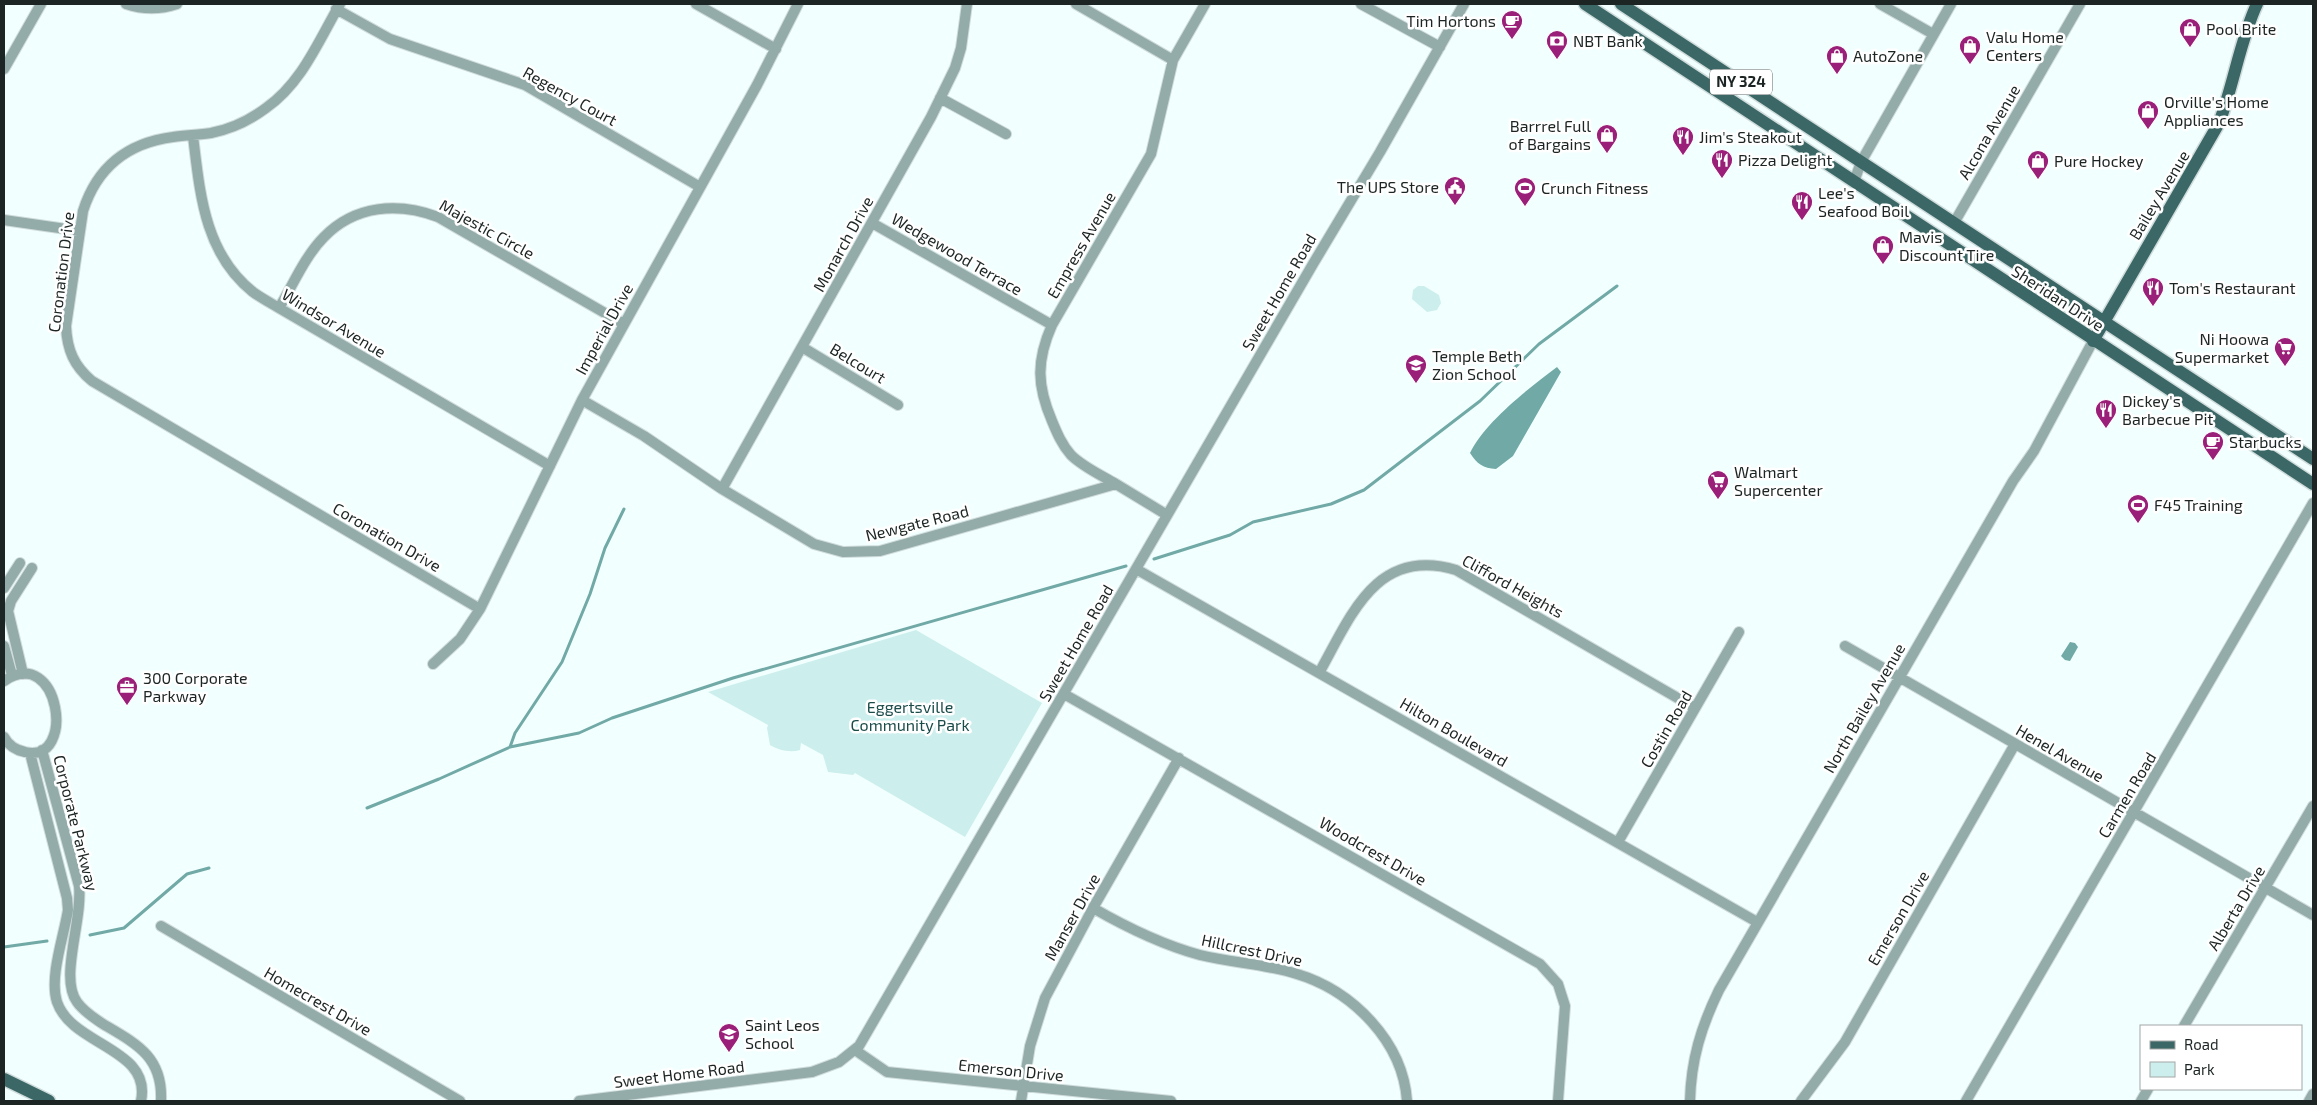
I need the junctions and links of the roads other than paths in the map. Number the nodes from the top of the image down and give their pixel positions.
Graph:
1 (41, 4) edge
2 (126, 4) edge
3 (177, 4) edge
4 (696, 4) edge
5 (798, 4) edge
6 (967, 4) edge
7 (1076, 4) edge
8 (1205, 4) edge
9 (1361, 4) edge
10 (1464, 4) edge
11 (1585, 4) edge
12 (1621, 4) edge
13 (1880, 4) edge
14 (1951, 4) edge
15 (2080, 4) edge
16 (2257, 4) edge
17 (338, 7) edge
18 (1934, 34) junction
19 (1440, 47) junction
20 (776, 49) junction
21 (1173, 60) junction
22 (4, 69) edge
23 (940, 98) junction
24 (1006, 134) dead end
25 (193, 136) junction
26 (1861, 162) junction
27 (1854, 182) junction
28 (700, 187) junction
29 (4, 220) edge
30 (872, 223) junction
31 (1954, 223) junction
32 (80, 231) junction
33 (280, 308) junction
34 (2104, 321) junction
35 (624, 324) junction
36 (1052, 325) junction
37 (2094, 341) junction
38 (802, 347) junction
39 (582, 400) junction
40 (898, 405) dead end
41 (2313, 459) edge
42 (550, 466) junction
43 (1116, 484) junction
44 (2313, 484) edge
45 (722, 489) junction
46 (2313, 503) edge
47 (1167, 515) junction
48 (20, 563) dead end
49 (32, 568) dead end
50 (1136, 569) junction
51 (4, 588) edge
52 (480, 609) junction
53 (1739, 632) dead end
54 (4, 646) edge
55 (1845, 646) dead end
56 (433, 664) dead end
57 (1319, 673) junction
58 (23, 674) junction
59 (1900, 677) junction
60 (8, 678) edge
61 (1064, 694) junction
62 (1696, 708) junction
63 (4, 737) edge
64 (2015, 744) junction
65 (42, 750) junction
66 (30, 753) junction
67 (1179, 758) junction
68 (2313, 806) edge
69 (2135, 813) junction
70 (1618, 842) junction
71 (2266, 888) junction
72 (1093, 908) junction
73 (2313, 915) edge
74 (1757, 922) junction
75 (161, 926) dead end
76 (61, 946) junction
77 (74, 949) junction
78 (2185, 1025) edge
79 (855, 1050) junction
80 (4, 1079) edge
81 (1024, 1086) junction
82 (2147, 1090) edge
83 (2313, 1094) edge
84 (49, 1101) edge
85 (141, 1101) edge
86 (161, 1101) edge
87 (460, 1101) edge
88 (579, 1101) edge
89 (1021, 1101) edge
90 (1171, 1101) edge
91 (1407, 1101) edge
92 (1558, 1101) edge
93 (1690, 1101) edge
94 (1800, 1101) edge
95 (1966, 1101) edge
96 (2141, 1101) edge
97 (2309, 1101) edge

1 - 22 street
2 - 3 street
4 - 20 street
5 - 20 street, Imperial Drive
6 - 23 street, Monarch Drive
7 - 21 street
8 - 21 street, Empress Avenue
9 - 19 street
10 - 19 street, Sweet Home Road
11 - 27 main road, Sheridan Drive / NY 324
12 - 26 main road, Sheridan Drive / NY 324
13 - 18 street
14 - 18 street
15 - 31 street, Alcona Avenue
16 - 34 main road, Bailey Avenue
17 - 25 street, Coronation Drive
17 - 28 street, Regency Court
18 - 26 street
19 - 47 street, Sweet Home Road
20 - 28 street, Imperial Drive
21 - 36 street, Empress Avenue
23 - 24 street
23 - 30 street, Monarch Drive
25 - 32 street, Coronation Drive
25 - 33 street, Windsor Avenue
26 - 27 street
26 - 31 main road, Sheridan Drive / NY 324
27 - 37 main road, Sheridan Drive / NY 324
28 - 35 street, Imperial Drive
29 - 32 street
30 - 36 street, Wedgewood Terrace
30 - 38 street, Monarch Drive
31 - 34 main road, Sheridan Drive / NY 324
32 - 52 street, Coronation Drive
33 - 35 street, Majestic Circle
33 - 42 street, Windsor Avenue
34 - 37 main road, Bailey Avenue
34 - 41 main road, Sheridan Drive
35 - 39 street, Imperial Drive
36 - 43 street, Empress Avenue
37 - 44 main road, Sheridan Drive
37 - 59 street, North Bailey Avenue
38 - 40 street, Belcourt
38 - 45 street, Monarch Drive
39 - 42 street, Imperial Drive
39 - 45 street, Newgate Road
42 - 52 street, Imperial Drive
43 - 45 street, Newgate Road
43 - 47 street
46 - 69 street, Carmen Road
47 - 50 street, Sweet Home Road
48 - 51 street
49 - 58 street
50 - 57 street, Hilton Boulevard
50 - 61 street, Sweet Home Road
52 - 56 street, Imperial Drive
53 - 62 street, Costin Road
54 - 60 street
55 - 59 street, Henel Avenue
57 - 62 street, Clifford Heights
57 - 70 street, Hilton Boulevard
58 - 60 street
58 - 65 street, Corporate Parkway
59 - 64 street, Henel Avenue
59 - 74 street, North Bailey Avenue
61 - 67 street, Woodcrest Drive
61 - 79 street, Sweet Home Road
62 - 70 street, Costin Road
63 - 66 street, Corporate Parkway
64 - 69 street, Henel Avenue
64 - 94 street, Emerson Drive
65 - 66 street, Corporate Parkway
65 - 77 street, Corporate Parkway
66 - 76 street, Corporate Parkway
67 - 72 street, Manser Drive
67 - 92 street, Woodcrest Drive
68 - 71 street, Alberta Drive
69 - 71 street, Henel Avenue
69 - 95 street, Carmen Road
70 - 74 street, Hilton Boulevard
71 - 73 street, Henel Avenue
71 - 78 street, Alberta Drive
72 - 81 street, Manser Drive
72 - 91 street, Hillcrest Drive
74 - 93 street, North Bailey Avenue
75 - 87 street, Homecrest Drive
76 - 77 street
76 - 85 street, Corporate Parkway
77 - 86 street, Corporate Parkway
79 - 81 street, Emerson Drive
79 - 88 street, Sweet Home Road
80 - 84 main road
81 - 89 street, Manser Drive
81 - 90 street, Emerson Drive
82 - 96 street
83 - 97 street

